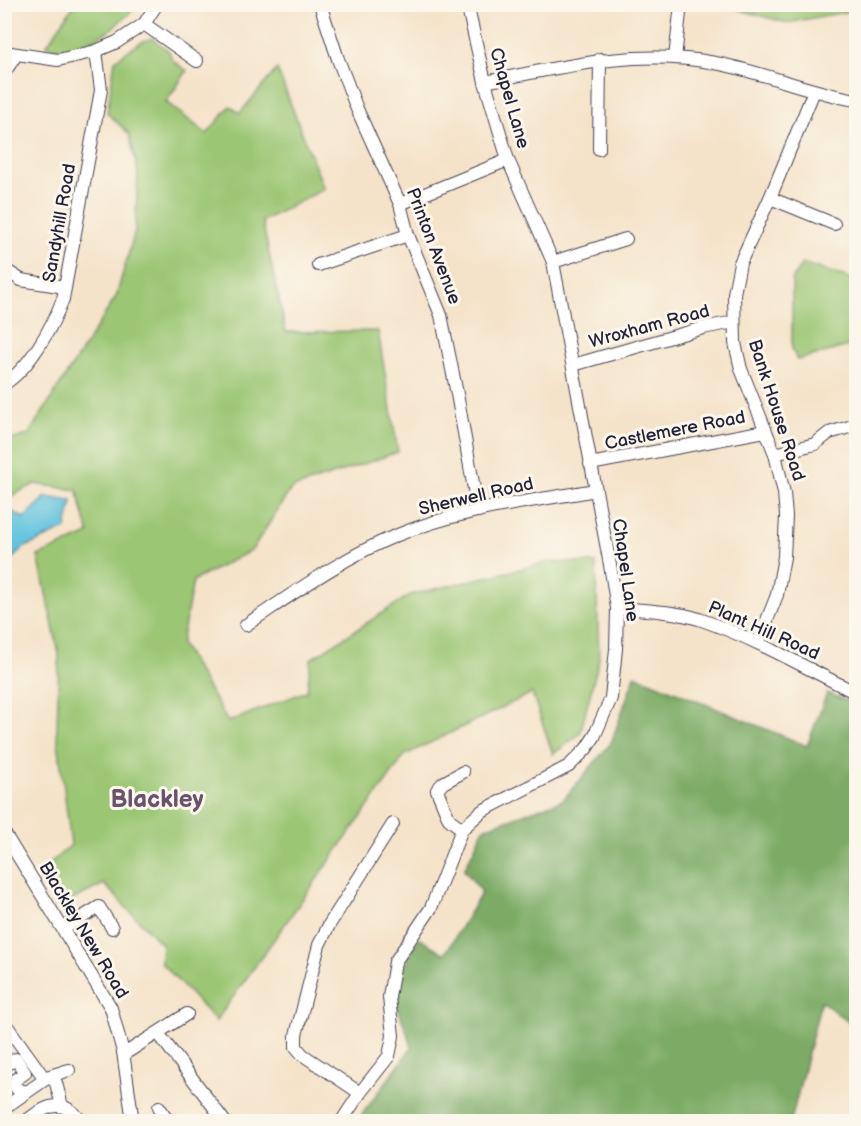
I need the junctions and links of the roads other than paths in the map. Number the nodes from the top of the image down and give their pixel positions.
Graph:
1 (157, 4) edge
2 (320, 4) edge
3 (467, 4) edge
4 (681, 4) edge
5 (144, 24) junction
6 (96, 51) junction
7 (10, 54) edge
8 (675, 58) junction
9 (600, 59) junction
10 (197, 61) dead end
11 (4, 73) edge
12 (485, 82) junction
13 (814, 91) junction
14 (856, 100) edge
15 (599, 149) dead end
16 (508, 160) junction
17 (770, 198) junction
18 (400, 204) junction
19 (834, 224) dead end
20 (408, 235) junction
21 (627, 239) dead end
22 (553, 262) junction
23 (318, 265) dead end
24 (4, 269) edge
25 (65, 287) junction
26 (734, 322) junction
27 (573, 365) junction
28 (4, 384) edge
29 (856, 425) edge
30 (765, 431) junction
31 (776, 454) junction
32 (591, 464) junction
33 (596, 490) junction
34 (478, 511) junction
35 (617, 608) junction
36 (246, 625) dead end
37 (758, 643) junction
38 (856, 693) edge
39 (463, 772) dead end
40 (393, 824) dead end
41 (462, 829) junction
42 (4, 833) edge
43 (112, 928) dead end
44 (63, 929) junction
45 (187, 1014) dead end
46 (4, 1022) edge
47 (158, 1033) junction
48 (123, 1052) junction
49 (4, 1066) edge
50 (69, 1070) dead end
51 (47, 1078) junction
52 (26, 1092) junction
53 (360, 1093) junction
54 (57, 1105) junction
55 (159, 1107) dead end
56 (4, 1108) edge
57 (25, 1122) edge
58 (82, 1122) edge
59 (133, 1122) edge
60 (169, 1122) edge
61 (225, 1122) edge
62 (341, 1122) edge

1 - 5 street
2 - 18 street, Printon Avenue
3 - 12 street, Chapel Lane
4 - 8 street
5 - 6 street
5 - 10 street
6 - 7 street
6 - 25 street, Sandyhill Road
7 - 11 street
8 - 9 street
8 - 13 street
9 - 12 street
9 - 15 street
12 - 16 street, Chapel Lane
13 - 14 street
13 - 17 street, Bank House Road
16 - 18 street
16 - 22 street, Chapel Lane
17 - 19 street
17 - 26 street, Bank House Road
18 - 20 street, Printon Avenue
20 - 23 street
20 - 34 street, Printon Avenue
21 - 22 street
22 - 27 street, Chapel Lane
24 - 25 street
25 - 28 street, Sandyhill Road
26 - 27 street, Wroxham Road
26 - 30 street, Bank House Road
27 - 32 street, Chapel Lane
29 - 31 street
30 - 31 street, Bank House Road
30 - 32 street, Castlemere Road
31 - 37 street, Bank House Road
32 - 33 street, Chapel Lane
33 - 34 street, Sherwell Road
33 - 35 street, Chapel Lane
34 - 36 street, Sherwell Road
35 - 37 street, Plant Hill Road
35 - 41 street, Chapel Lane
37 - 38 street, Plant Hill Road
39 - 41 street
40 - 53 street
41 - 53 street, Chapel Lane
42 - 44 street, Blackley New Road
43 - 44 street
44 - 48 street, Blackley New Road
45 - 47 street
46 - 51 street
47 - 48 street
47 - 61 street
48 - 59 street, Blackley New Road
49 - 52 street
50 - 51 street
51 - 52 street
51 - 54 street
52 - 56 street
53 - 62 street, Chapel Lane
54 - 57 street
54 - 58 street
55 - 60 street

